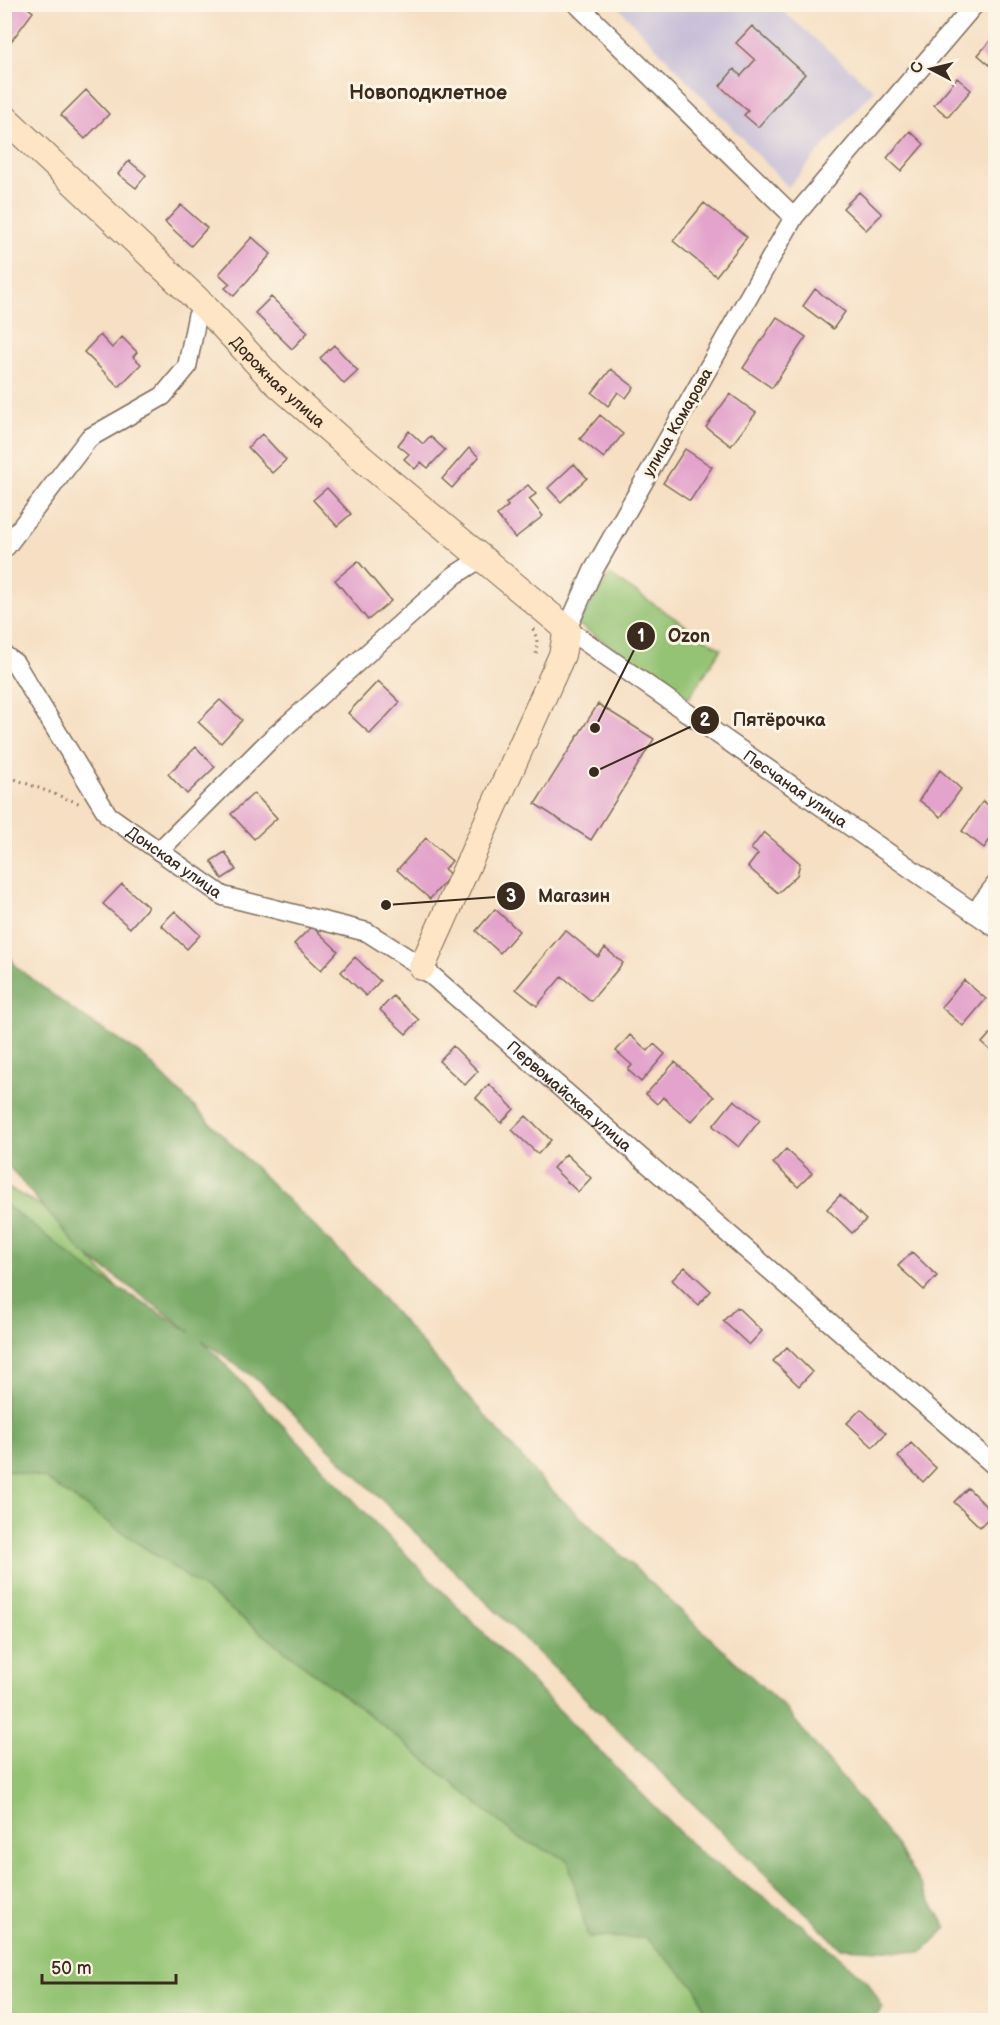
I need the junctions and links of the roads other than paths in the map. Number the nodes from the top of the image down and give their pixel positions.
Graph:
1 (577, 4) edge
2 (975, 4) edge
3 (4, 117) edge
4 (794, 217) junction
5 (203, 305) junction
6 (6, 547) dead end
7 (480, 558) junction
8 (567, 629) junction
9 (4, 656) edge
10 (159, 851) junction
11 (996, 884) edge
12 (974, 913) junction
13 (996, 928) edge
14 (422, 967) junction
15 (996, 1467) edge

1 - 4 street
2 - 4 street, улица Комарова
3 - 5 street, Дорожная улица
4 - 8 street, улица Комарова
5 - 6 street
5 - 7 street, Дорожная улица
7 - 8 street, Дорожная улица
7 - 10 street
8 - 12 street, Песчаная улица
8 - 14 street
9 - 10 street, Донская улица
10 - 14 street, Донская улица
11 - 12 street
12 - 13 street, Песчаная улица
14 - 15 street, Первомайская улица

